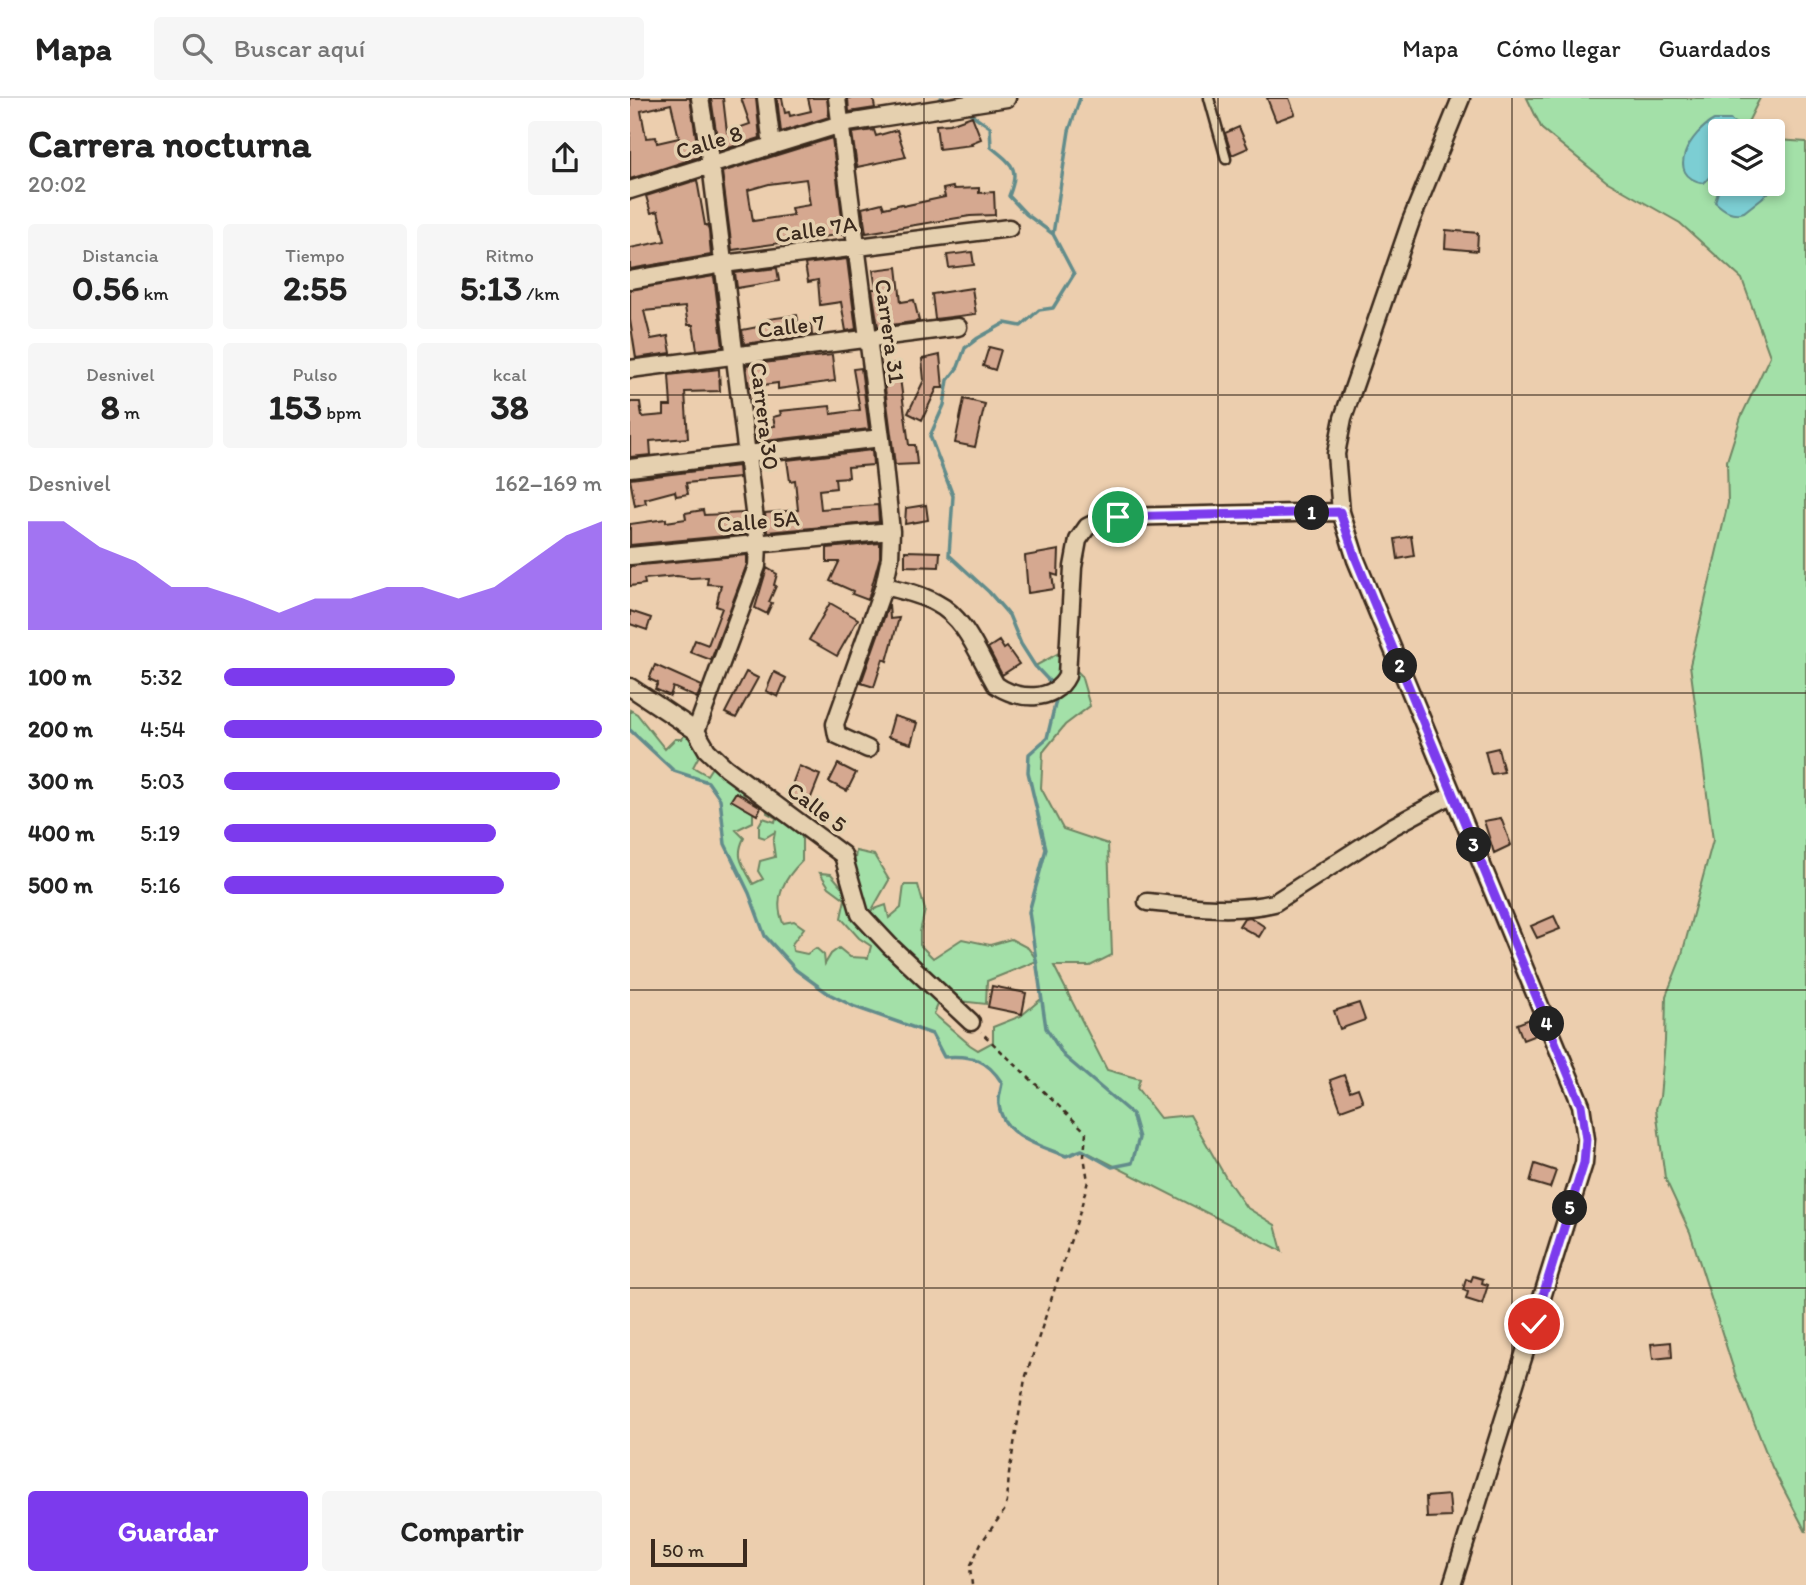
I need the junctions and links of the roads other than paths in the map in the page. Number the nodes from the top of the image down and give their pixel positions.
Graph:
1 (700, 98) edge
2 (766, 98) edge
3 (837, 98) edge
4 (1209, 98) edge
5 (1461, 98) edge
6 (998, 99) edge
7 (841, 124) junction
8 (772, 146) junction
9 (1226, 159) dead end
10 (711, 164) junction
11 (630, 190) edge
12 (1009, 228) dead end
13 (856, 247) junction
14 (723, 264) junction
15 (630, 279) edge
16 (958, 327) dead end
17 (869, 339) junction
18 (735, 356) junction
19 (630, 369) edge
20 (881, 438) junction
21 (747, 455) junction
22 (630, 468) edge
23 (1340, 512) junction
24 (891, 531) junction
25 (758, 544) junction
26 (630, 556) edge
27 (886, 579) junction
28 (630, 687) edge
29 (696, 731) junction
30 (868, 749) dead end
31 (1453, 794) junction
32 (1147, 902) dead end
33 (971, 1022) road end
34 (1452, 1585) edge

1 - 10 street, Carrera 30
2 - 8 street
3 - 7 street, Carrera 31
4 - 9 lane
5 - 23 street
6 - 7 street, Calle 8
7 - 8 street, Calle 8
7 - 13 street, Carrera 31
8 - 10 street, Calle 8
10 - 11 street, Calle 8
10 - 14 street, Carrera 30
12 - 13 street, Calle 7A
13 - 14 street, Calle 7A
13 - 17 street, Carrera 31
14 - 15 street, Calle 7A
14 - 18 street, Carrera 30
16 - 17 street, Calle 7
17 - 18 street, Calle 7
17 - 20 street, Carrera 31
18 - 19 street, Calle 7
18 - 21 street, Carrera 30
20 - 21 street
20 - 24 street, Carrera 31
21 - 22 street
21 - 25 street, Carrera 30
23 - 27 street
23 - 31 street
24 - 25 street, Calle 5A
24 - 27 street, Carrera 31
25 - 26 street, Calle 5A
25 - 29 street, Carrera 30
27 - 30 street, Carrera 31
28 - 29 street, Calle 5
29 - 33 street, Calle 5
31 - 32 street
31 - 34 street

